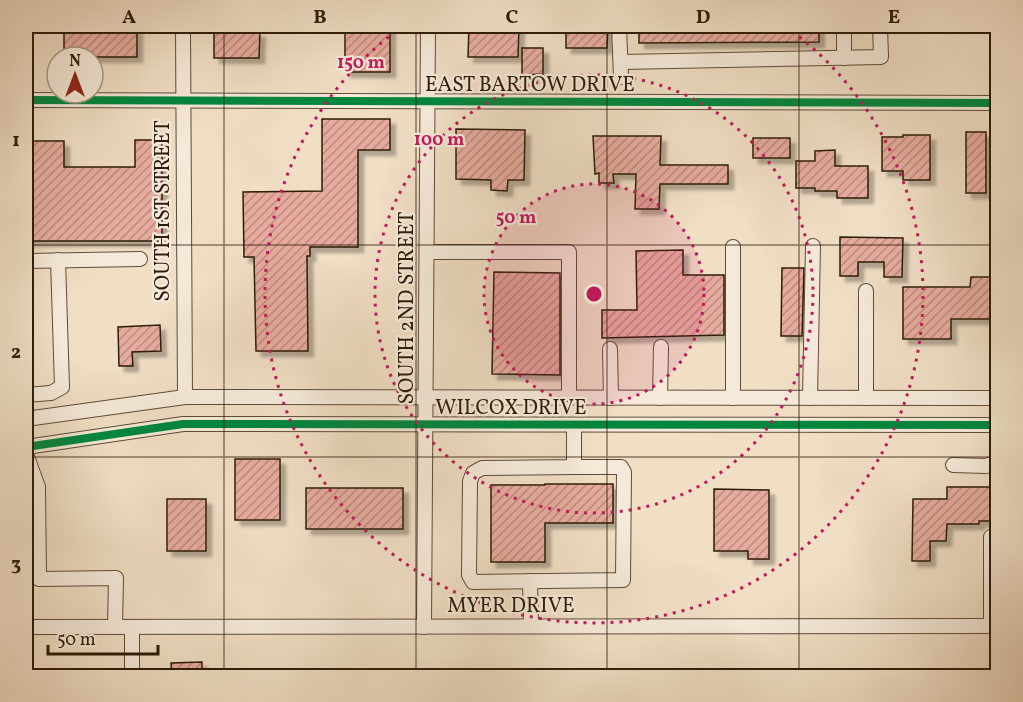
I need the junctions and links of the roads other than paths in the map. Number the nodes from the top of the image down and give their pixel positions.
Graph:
1 (183, 26) edge
2 (428, 26) edge
3 (619, 26) edge
4 (844, 26) edge
5 (880, 26) edge
6 (844, 58) junction
7 (26, 100) edge
8 (183, 100) junction
9 (428, 102) junction
10 (998, 103) edge
11 (813, 246) dead end
12 (733, 247) dead end
13 (427, 252) junction
14 (140, 259) dead end
15 (58, 260) junction
16 (26, 261) edge
17 (866, 291) dead end
18 (661, 347) dead end
19 (610, 349) dead end
20 (26, 395) edge
21 (185, 397) junction
22 (426, 397) junction
23 (569, 398) junction
24 (611, 398) junction
25 (660, 398) junction
26 (732, 398) junction
27 (810, 398) junction
28 (866, 398) junction
29 (998, 398) edge
30 (26, 419) edge
31 (426, 425) junction
32 (574, 425) junction
33 (998, 425) edge
34 (26, 447) edge
35 (26, 454) edge
36 (998, 462) edge
37 (953, 465) dead end
38 (574, 467) junction
39 (998, 534) edge
40 (530, 581) junction
41 (531, 626) junction
42 (994, 626) edge
43 (26, 627) edge
44 (115, 627) junction
45 (132, 627) junction
46 (424, 627) junction
47 (132, 676) edge

1 - 8 street, SOUTH 1ST STREET
2 - 9 street, SOUTH 2ND STREET
3 - 6 street
4 - 6 street
5 - 6 street
7 - 8 street, EAST BARTOW DRIVE
8 - 9 street, EAST BARTOW DRIVE
8 - 21 street, SOUTH 1ST STREET
9 - 10 street, EAST BARTOW DRIVE
9 - 13 street, SOUTH 2ND STREET
11 - 27 street
12 - 26 street
13 - 22 street, SOUTH 2ND STREET
13 - 23 street
14 - 15 street
15 - 16 street
15 - 20 street
17 - 28 street
18 - 25 street
19 - 24 street
21 - 22 street, WILCOX DRIVE
21 - 30 street, WILCOX DRIVE
22 - 23 street, WILCOX DRIVE
22 - 31 street, SOUTH 2ND STREET
23 - 24 street, WILCOX DRIVE
24 - 25 street, WILCOX DRIVE
25 - 26 street, WILCOX DRIVE
26 - 27 street, WILCOX DRIVE
27 - 28 street, WILCOX DRIVE
28 - 29 street, WILCOX DRIVE
31 - 32 street, WILCOX DRIVE
31 - 34 street, WILCOX DRIVE
31 - 46 street, SOUTH 2ND STREET
32 - 33 street, WILCOX DRIVE
32 - 38 street
35 - 44 street
36 - 37 street
38 - 40 street
38 - 40 street
39 - 42 street
40 - 41 street
41 - 42 street, MYER DRIVE
41 - 46 street, MYER DRIVE
43 - 44 street, MYER DRIVE
44 - 45 street, MYER DRIVE
45 - 46 street, MYER DRIVE
45 - 47 street

